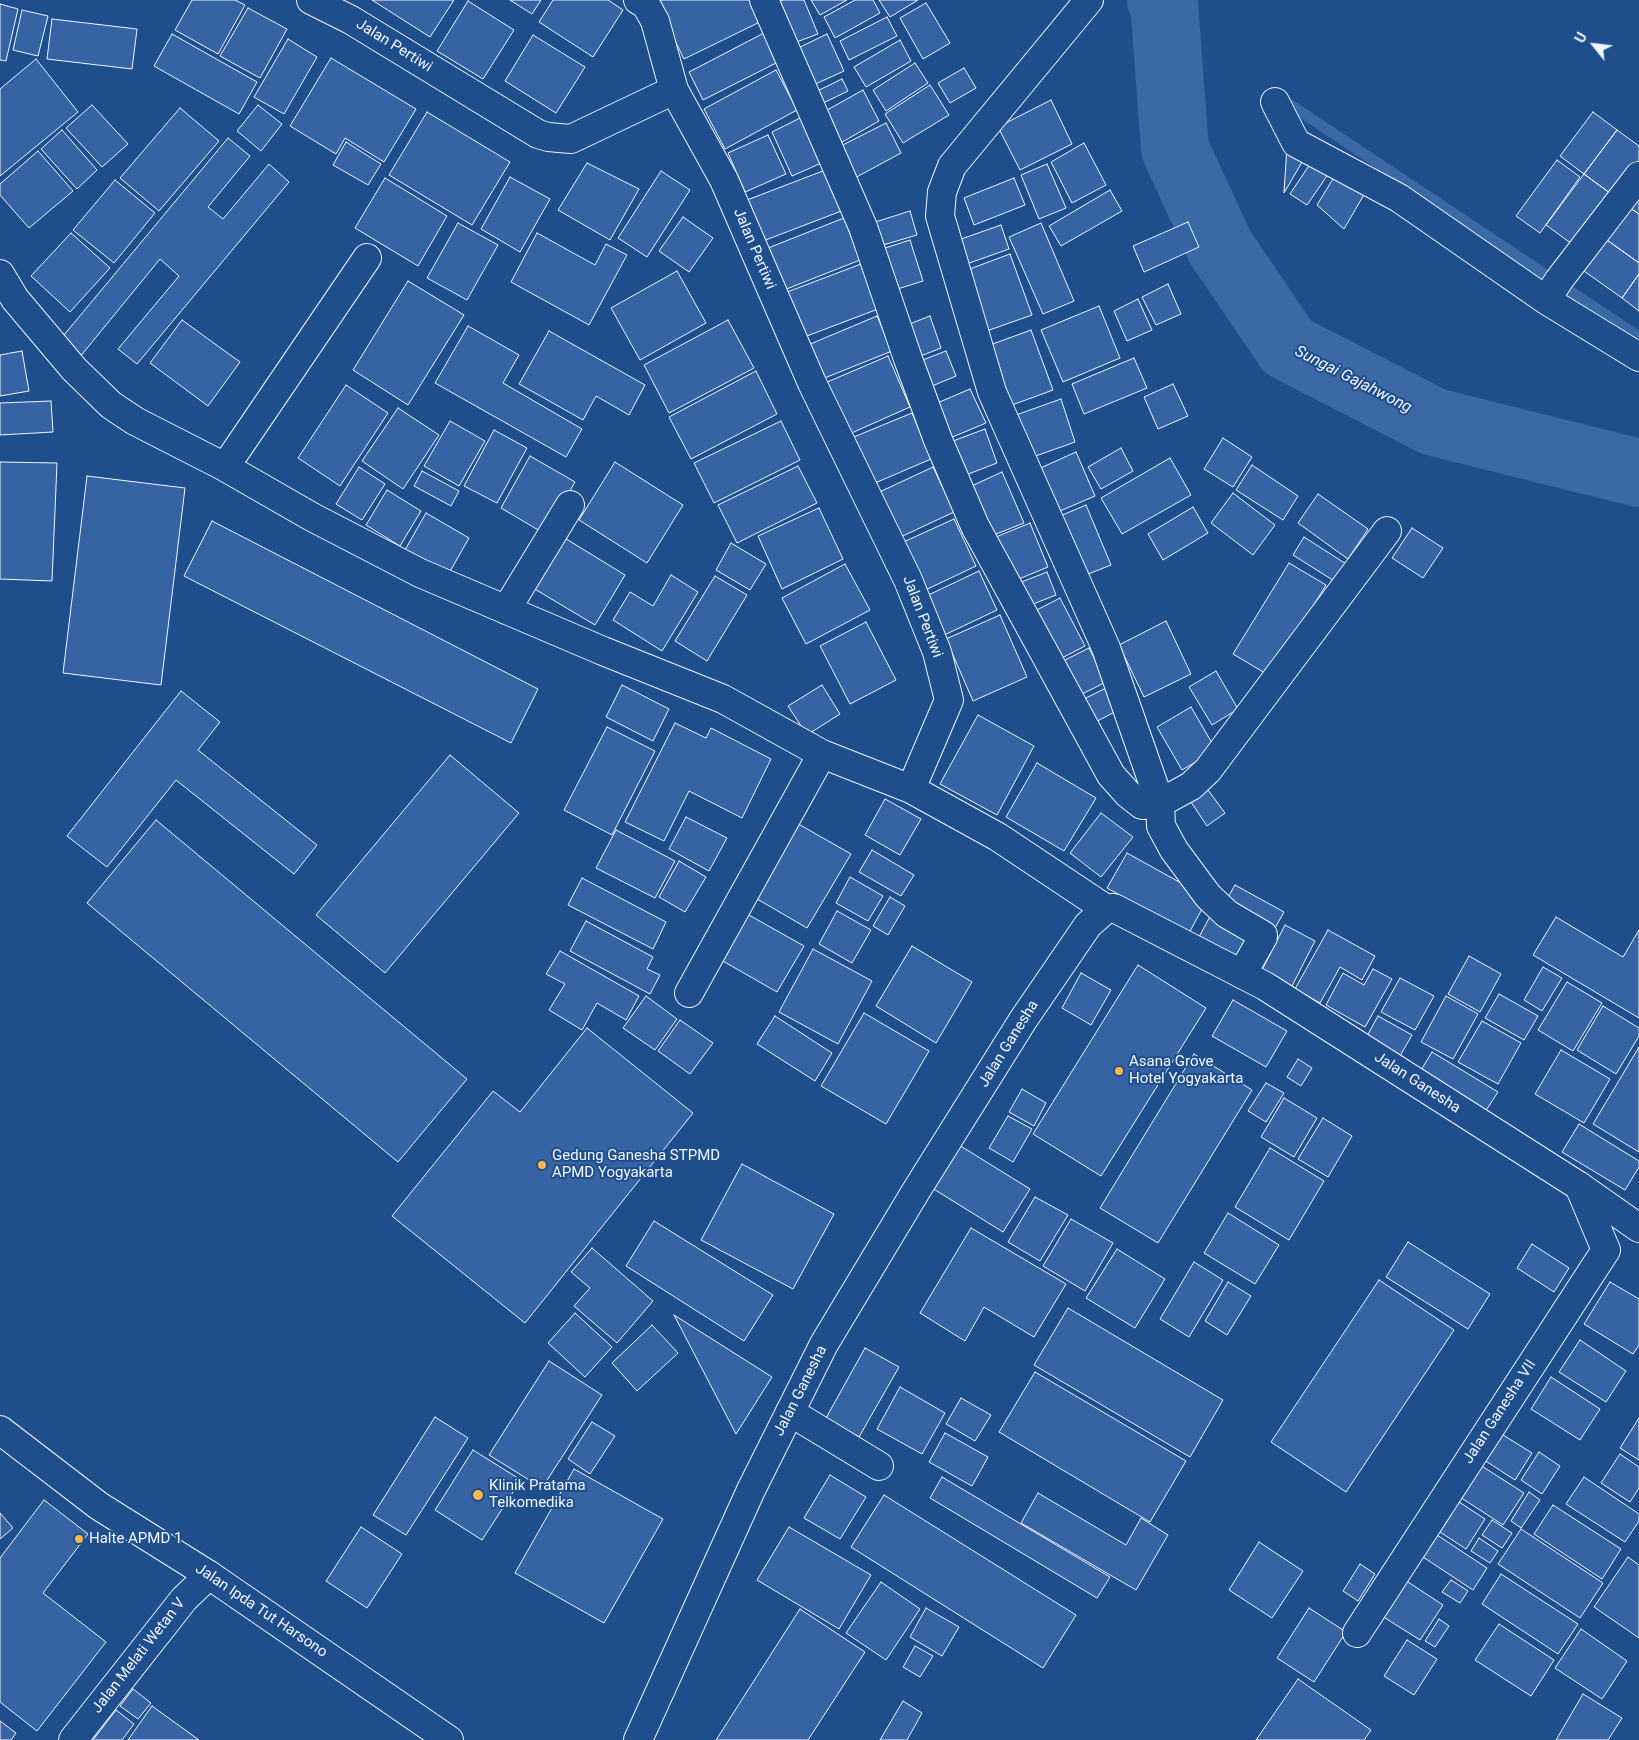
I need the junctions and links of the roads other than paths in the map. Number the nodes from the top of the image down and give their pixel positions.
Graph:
1 (311, 0) edge
2 (638, 0) edge
3 (764, 0) edge
4 (1089, 0) edge
5 (356, 10) edge
6 (674, 90) junction
7 (1275, 102) dead end
8 (1639, 176) edge
9 (368, 258) dead end
10 (0, 274) edge
11 (1551, 292) junction
12 (1639, 356) edge
13 (225, 467) junction
14 (570, 505) dead end
15 (1387, 531) dead end
16 (506, 610) junction
17 (822, 754) junction
18 (912, 789) junction
19 (1160, 802) junction
20 (1106, 909) junction
21 (1242, 974) junction
22 (689, 993) dead end
23 (1579, 1186) junction
24 (1639, 1228) edge
25 (790, 1412) junction
26 (0, 1430) edge
27 (880, 1466) dead end
28 (209, 1575) junction
29 (1357, 1633) dead end
30 (73, 1740) edge
31 (449, 1740) edge
32 (638, 1740) edge

1 - 5 street, Jalan Pertiwi
2 - 6 street
3 - 19 street
4 - 19 street
5 - 6 street, Jalan Pertiwi
6 - 18 street, Jalan Pertiwi
7 - 11 street
8 - 11 street
9 - 13 street
10 - 13 street
11 - 12 street
13 - 16 street
14 - 16 street
15 - 19 street
16 - 17 street
17 - 18 street
17 - 22 street
18 - 20 street
19 - 21 street
20 - 21 street, Jalan Ganesha
20 - 25 street, Jalan Ganesha
21 - 23 street, Jalan Ganesha
23 - 24 street, Jalan Ganesha
23 - 29 street, Jalan Ganesha VII
25 - 27 street
25 - 32 street, Jalan Ganesha
26 - 28 street, Jalan Ipda Tut Harsono
28 - 30 street, Jalan Melati Wetan V
28 - 31 street, Jalan Ipda Tut Harsono

